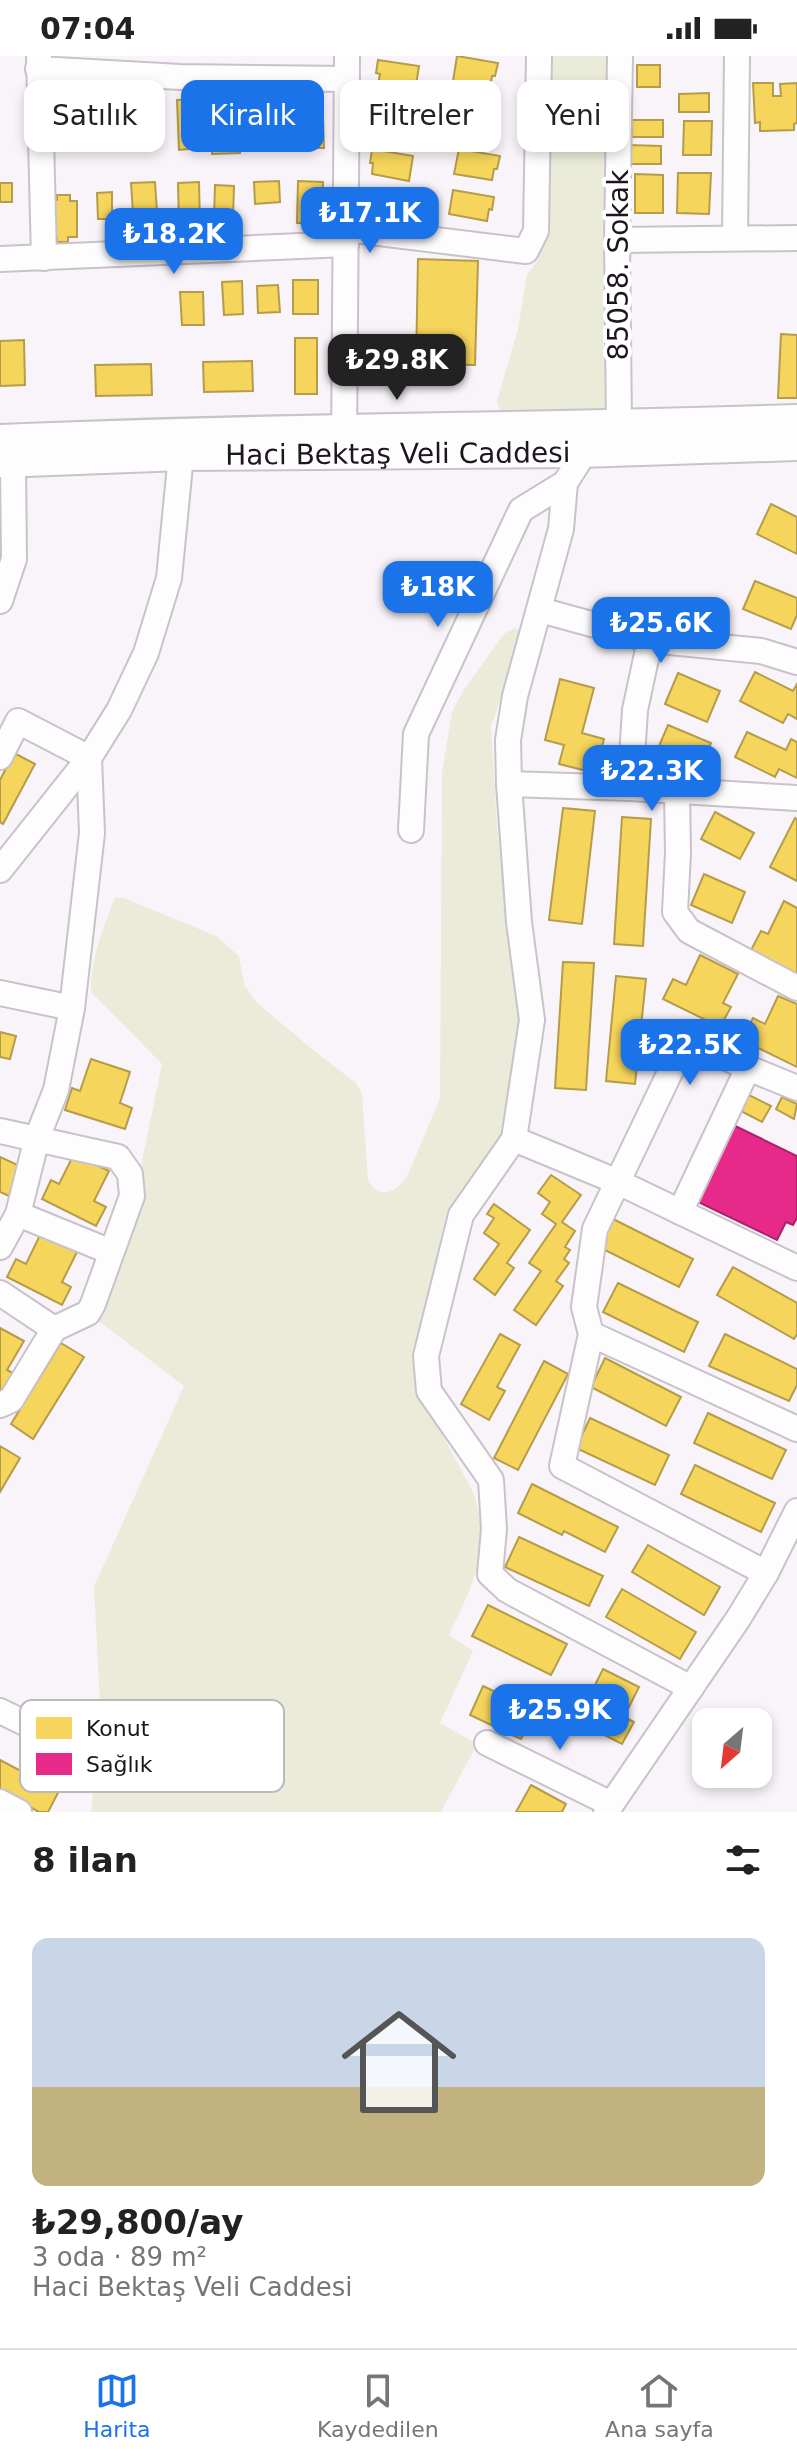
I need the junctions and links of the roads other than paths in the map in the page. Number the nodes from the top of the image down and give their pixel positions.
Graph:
1 (539, 56) edge
2 (620, 56) edge
3 (737, 56) edge
4 (39, 63) edge
5 (180, 67) edge
6 (347, 68) edge
7 (346, 236) junction
8 (735, 238) junction
9 (797, 238) edge
10 (617, 240) junction
11 (44, 258) junction
12 (0, 259) edge
13 (797, 420) edge
14 (619, 426) junction
15 (344, 442) junction
16 (797, 445) edge
17 (580, 452) junction
18 (4, 454) edge
19 (181, 455) junction
20 (565, 483) junction
21 (0, 601) edge
22 (540, 610) junction
23 (650, 640) junction
24 (797, 662) edge
25 (0, 757) edge
26 (89, 758) junction
27 (509, 784) junction
28 (630, 788) junction
29 (677, 790) junction
30 (797, 798) edge
31 (411, 830) dead end
32 (0, 870) edge
33 (797, 988) edge
34 (0, 993) edge
35 (72, 1008) junction
36 (748, 1068) junction
37 (797, 1088) edge
38 (0, 1131) edge
39 (37, 1138) junction
40 (514, 1139) junction
41 (618, 1182) junction
42 (680, 1212) junction
43 (18, 1214) junction
44 (0, 1247) edge
45 (111, 1252) junction
46 (797, 1268) edge
47 (0, 1293) edge
48 (54, 1329) junction
49 (591, 1334) junction
50 (0, 1405) edge
51 (797, 1429) edge
52 (797, 1511) edge
53 (766, 1573) junction
54 (691, 1688) junction
55 (0, 1711) edge
56 (20, 1721) edge
57 (487, 1743) dead end
58 (0, 1802) edge
59 (608, 1808) edge
60 (19, 1812) edge

1 - 7 street
2 - 10 street, 85058. Sokak
3 - 8 street
4 - 5 street
4 - 11 street
5 - 6 street
6 - 7 street
7 - 11 street
7 - 15 street
8 - 9 street
8 - 10 street
10 - 14 street, 85058. Sokak
11 - 12 street
13 - 14 main road, Haci Bektaş Veli Caddesi
14 - 15 main road, Haci Bektaş Veli Caddesi
15 - 17 main road, Haci Bektaş Veli Caddesi
15 - 18 main road, Haci Bektaş Veli Caddesi
15 - 19 main road, Haci Bektaş Veli Caddesi
16 - 17 main road, Haci Bektaş Veli Caddesi
17 - 20 street
18 - 19 main road, Haci Bektaş Veli Caddesi
18 - 21 street
19 - 26 street
20 - 22 street
20 - 31 street
22 - 23 street
22 - 27 street
23 - 24 street
23 - 28 street
25 - 26 street
26 - 32 street
26 - 35 street
27 - 28 street
27 - 40 street
28 - 29 street
29 - 30 street
29 - 33 street
34 - 35 street
35 - 39 street
36 - 37 street
36 - 41 street
36 - 42 street
38 - 39 street
39 - 43 street
39 - 45 street
40 - 41 street
40 - 54 street
41 - 42 street
41 - 49 street
42 - 46 street
43 - 44 street
43 - 45 street
45 - 48 street
47 - 48 street
48 - 50 street
49 - 51 street
49 - 53 street
52 - 53 street
53 - 54 street
54 - 59 street
55 - 56 street
57 - 59 street
58 - 60 street

